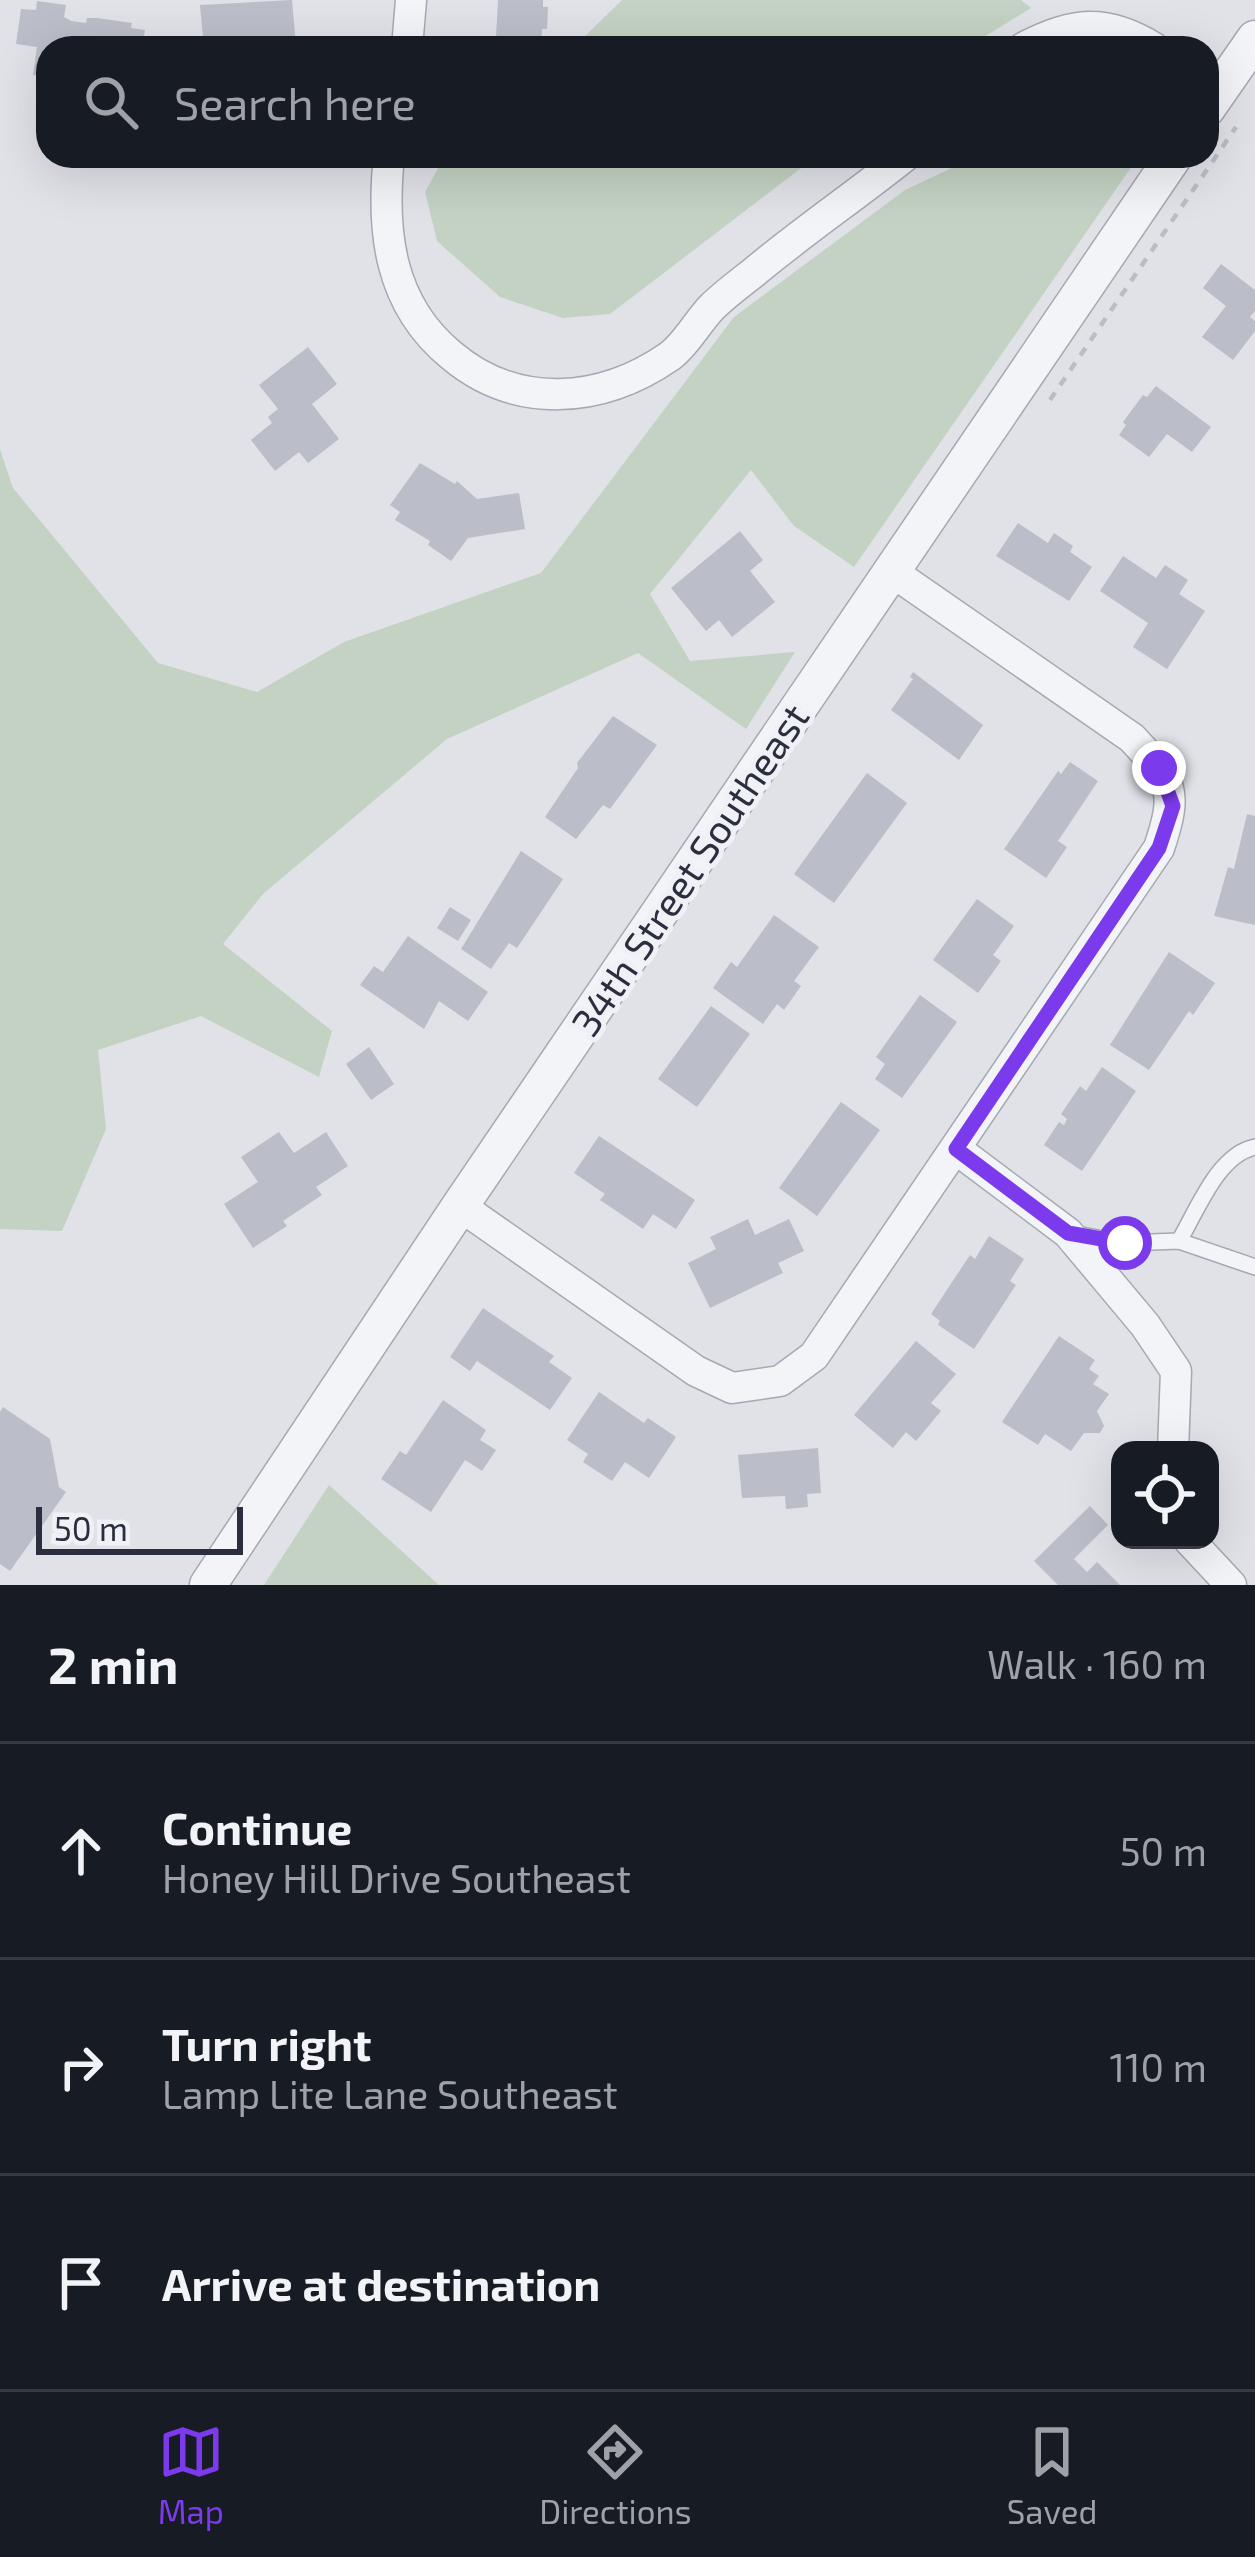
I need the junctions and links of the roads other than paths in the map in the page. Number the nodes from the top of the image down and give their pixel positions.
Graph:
1 (411, 0) edge
2 (408, 36) edge
3 (1045, 36) edge
4 (1133, 36) edge
5 (1255, 39) edge
6 (1219, 99) edge
7 (388, 168) edge
8 (890, 168) edge
9 (1166, 168) edge
10 (891, 571) junction
11 (1255, 1147) edge
12 (956, 1149) junction
13 (460, 1206) junction
14 (1068, 1233) junction
15 (1179, 1241) junction
16 (1255, 1267) edge
17 (1173, 1441) edge
18 (1198, 1549) edge
19 (208, 1585) edge
20 (1231, 1585) edge

1 - 2 street
3 - 4 street
5 - 6 street
7 - 8 street
9 - 10 street, 34th Street Southeast
10 - 12 street
10 - 13 street, 34th Street Southeast
11 - 15 lane
12 - 13 street
12 - 14 street
13 - 19 street, 34th Street Southeast
14 - 15 lane
14 - 17 street
15 - 16 lane
18 - 20 street

